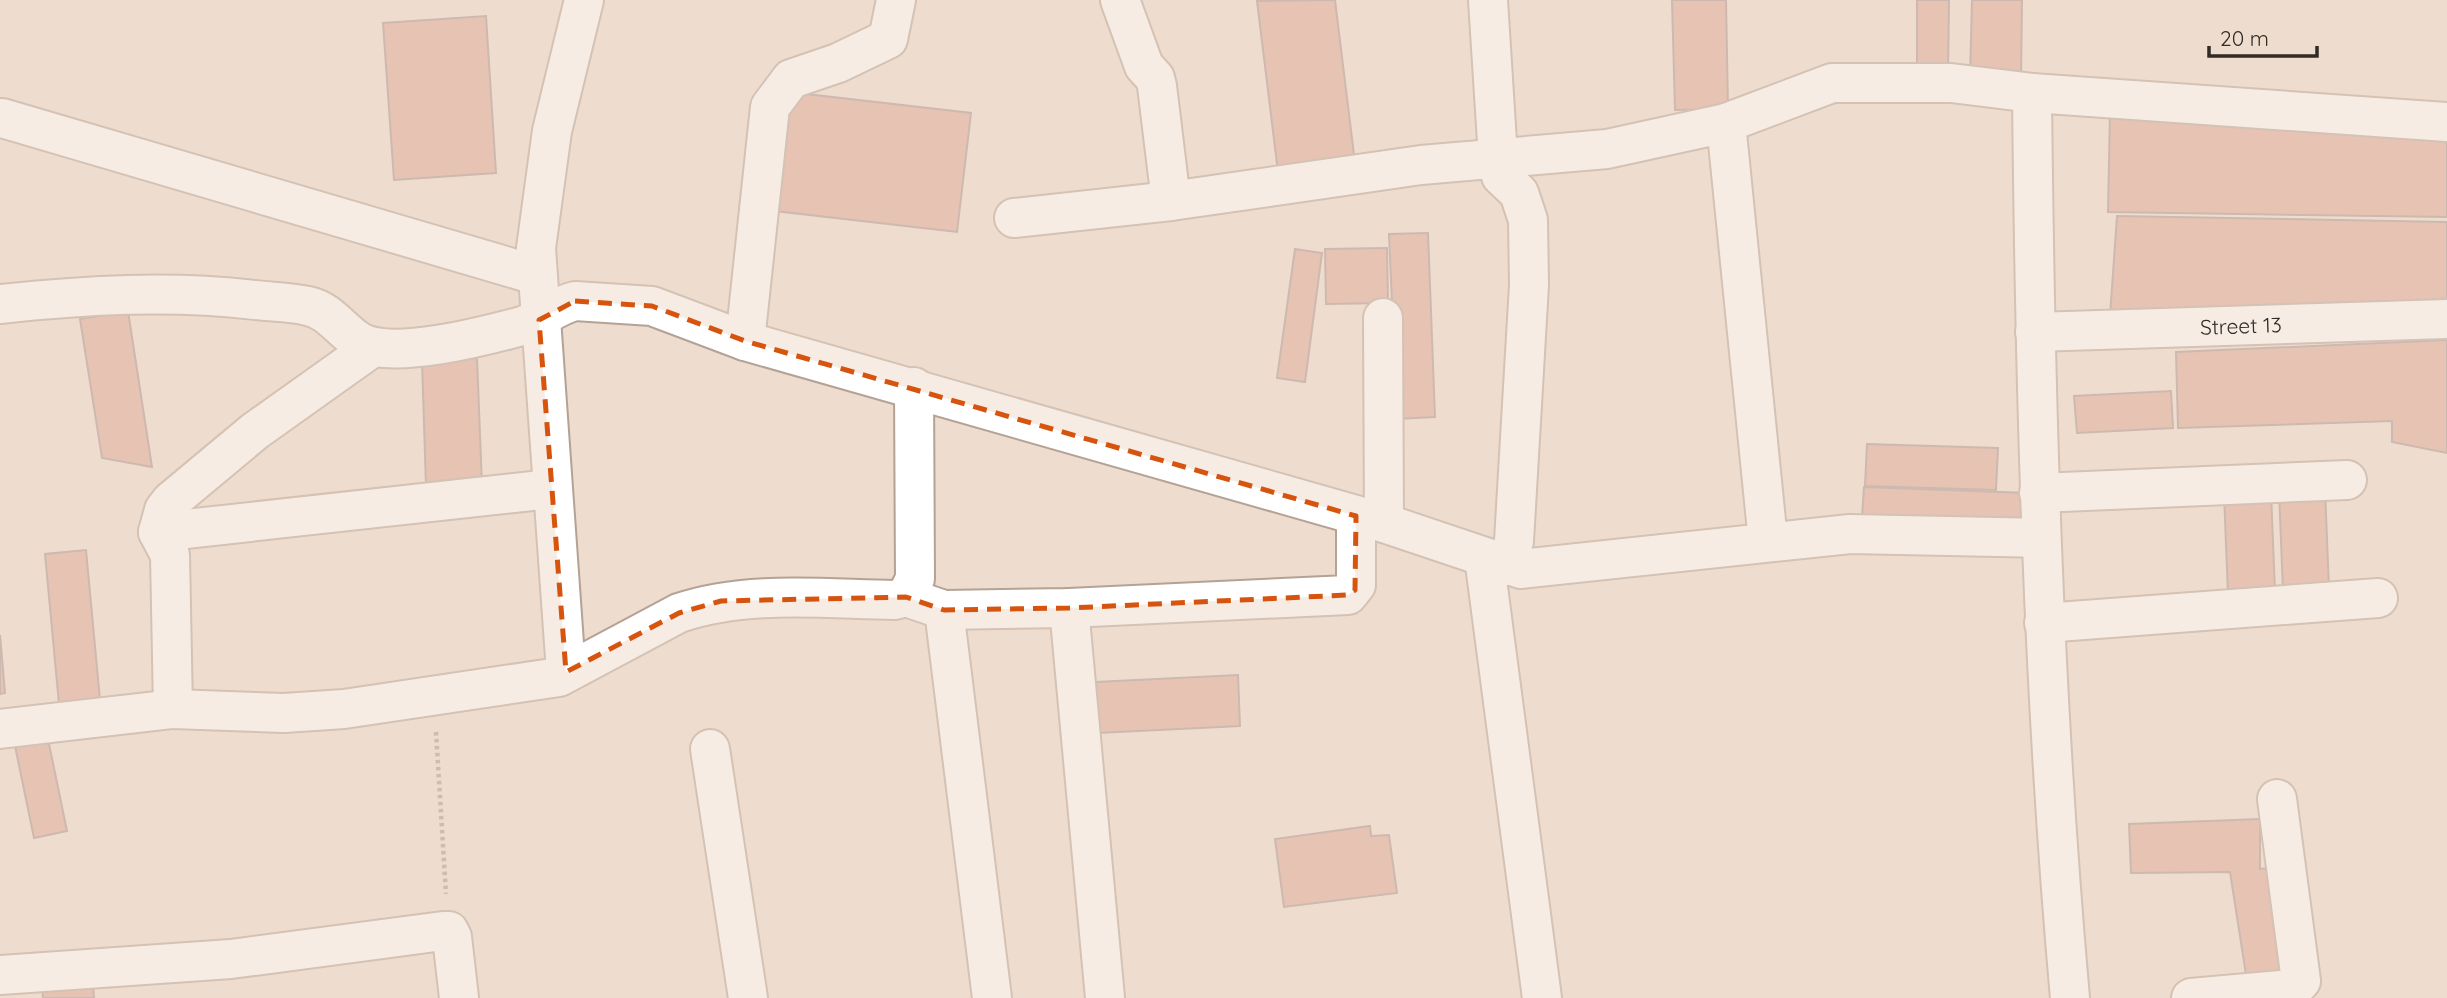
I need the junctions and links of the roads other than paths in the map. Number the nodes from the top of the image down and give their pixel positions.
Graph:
1 (584, 0) edge
2 (896, 0) edge
3 (1120, 0) edge
4 (1488, 0) edge
5 (2032, 93) junction
6 (2, 118) edge
7 (2447, 121) edge
8 (1726, 123) junction
9 (1498, 158) junction
10 (1171, 201) junction
11 (1013, 218) dead end
12 (536, 275) junction
13 (0, 304) edge
14 (1383, 318) dead end
15 (2447, 319) edge
16 (539, 320) junction
17 (2035, 332) junction
18 (745, 341) junction
19 (373, 347) junction
20 (914, 387) junction
21 (2347, 480) dead end
22 (551, 489) junction
23 (2039, 494) junction
24 (1370, 520) junction
25 (158, 532) junction
26 (2041, 538) junction
27 (1768, 541) junction
28 (1496, 561) junction
29 (906, 597) junction
30 (2378, 598) dead end
31 (1069, 608) junction
32 (944, 610) junction
33 (2044, 623) junction
34 (566, 672) junction
35 (173, 709) junction
36 (0, 729) edge
37 (710, 749) dead end
38 (2277, 799) dead end
39 (0, 975) edge
40 (1534, 997) edge
41 (459, 998) edge
42 (748, 998) edge
43 (992, 998) edge
44 (1105, 998) edge
45 (2070, 998) edge
46 (2191, 998) edge

1 - 12 street
2 - 18 street
3 - 10 street
4 - 9 street
5 - 7 street
5 - 8 street
5 - 17 street
6 - 12 street
8 - 9 street
8 - 27 street
9 - 10 street
9 - 28 street
10 - 11 street
12 - 16 street
13 - 19 street
14 - 24 street
15 - 17 street, Street 13
16 - 18 street
16 - 19 street
16 - 22 street
17 - 23 street
18 - 20 street
19 - 25 street
20 - 24 street
20 - 29 street
21 - 23 street
22 - 25 street
22 - 34 street
23 - 26 street
24 - 28 street
24 - 31 street
25 - 35 street
26 - 27 street
26 - 33 street
27 - 28 street
28 - 40 street
29 - 32 street
29 - 34 street
30 - 33 street
31 - 32 street
31 - 44 street
32 - 43 street
33 - 45 street
34 - 35 street
35 - 36 street
37 - 42 street
38 - 46 street
39 - 41 street

